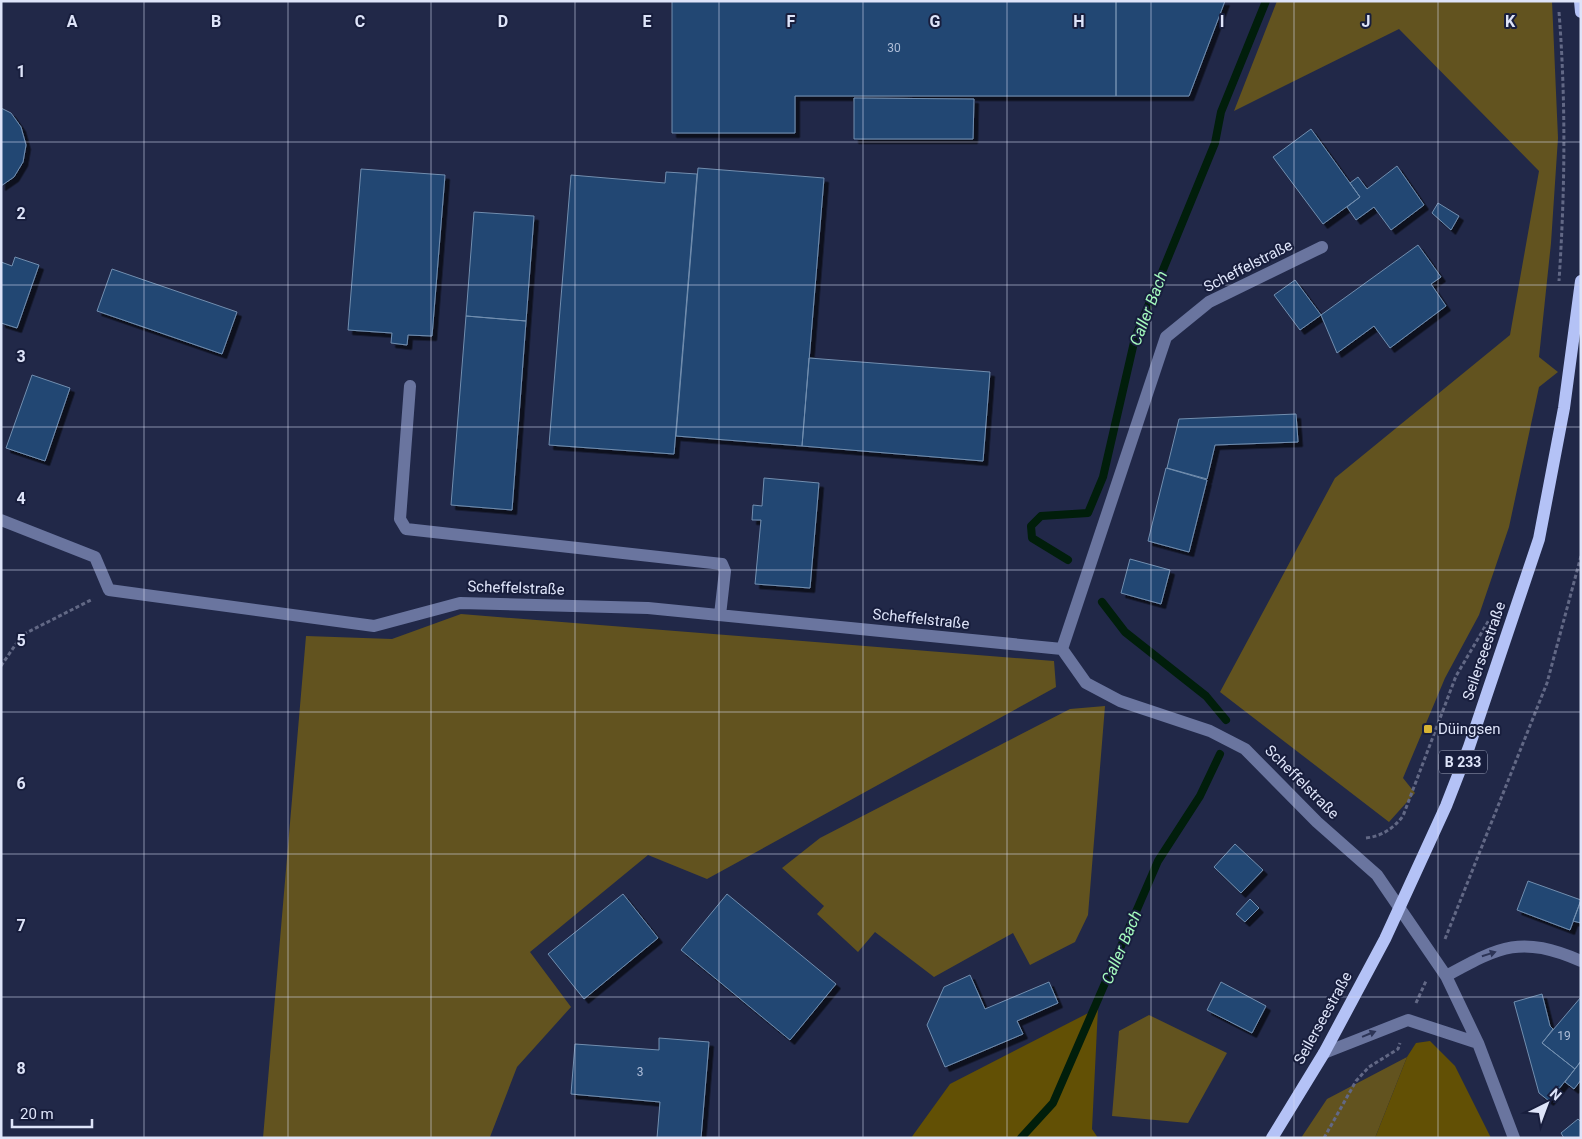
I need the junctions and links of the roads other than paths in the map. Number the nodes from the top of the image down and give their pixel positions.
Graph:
1 (1580, 1) edge
2 (1581, 12) edge
3 (1322, 247) dead end
4 (1581, 282) edge
5 (410, 386) dead end
6 (1, 520) edge
7 (720, 615) junction
8 (1062, 649) junction
9 (1401, 907) junction
10 (1581, 961) edge
11 (1446, 976) junction
12 (1478, 1043) junction
13 (1324, 1053) junction
14 (1272, 1138) edge
15 (1514, 1138) edge

1 - 2 main road
3 - 8 street, Scheffelstraße
4 - 9 main road, Seilerseestraße / B 233
5 - 7 street
6 - 7 street, Scheffelstraße
7 - 8 street, Scheffelstraße
8 - 9 street, Scheffelstraße
9 - 11 street, Scheffelstraße
9 - 13 main road, Seilerseestraße / B 233
11 -> 10 street
11 - 12 street, Scheffelstraße
13 -> 12 street
12 - 15 street, Scheffelstraße
13 - 14 main road, Seilerseestraße / B 233

